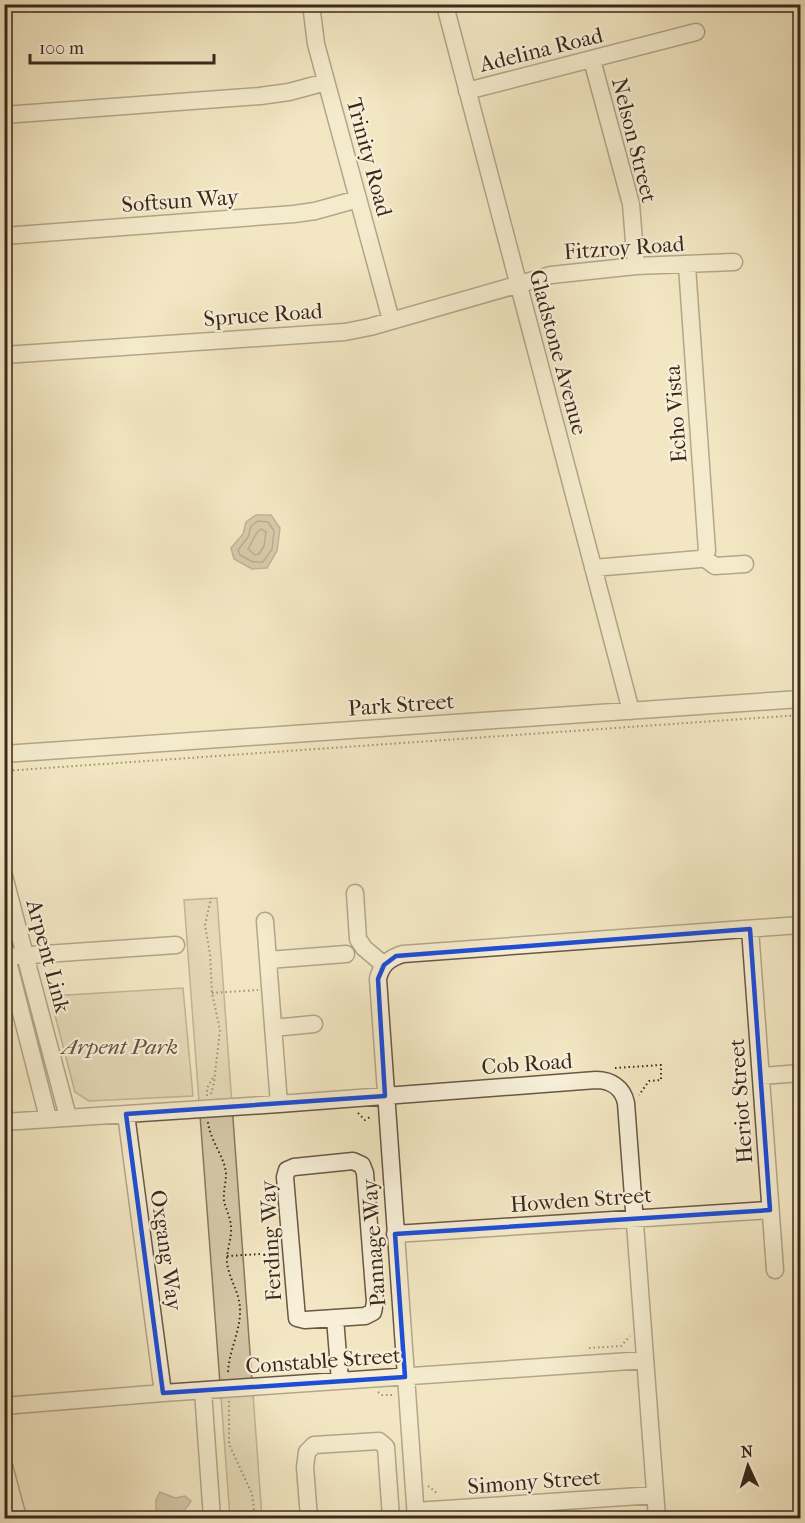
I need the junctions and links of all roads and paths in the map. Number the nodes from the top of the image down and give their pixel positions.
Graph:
1 (311, 4) edge
2 (446, 4) edge
3 (696, 32) dead end
4 (592, 60) junction
5 (326, 82) junction
6 (467, 91) junction
7 (4, 115) edge
8 (358, 200) junction
9 (4, 236) edge
10 (734, 262) dead end
11 (687, 266) junction
12 (636, 267) junction
13 (518, 284) junction
14 (391, 320) junction
15 (4, 355) edge
16 (704, 558) junction
17 (745, 564) dead end
18 (593, 568) junction
19 (801, 699) edge
20 (631, 711) junction
21 (801, 715) edge
22 (4, 754) edge
23 (4, 771) edge
24 (4, 876) edge
25 (355, 892) dead end
26 (211, 898) dead end
27 (265, 921) dead end
28 (801, 925) edge
29 (750, 929) junction
30 (176, 945) dead end
31 (6, 951) edge
32 (346, 954) dead end
33 (25, 955) junction
34 (268, 960) junction
35 (384, 965) junction
36 (314, 1024) dead end
37 (273, 1028) junction
38 (613, 1068) dead end
39 (801, 1073) edge
40 (761, 1076) junction
41 (639, 1094) dead end
42 (221, 1095) dead end
43 (386, 1102) junction
44 (279, 1104) junction
45 (208, 1111) junction
46 (357, 1112) dead end
47 (126, 1114) junction
48 (68, 1117) junction
49 (48, 1118) junction
50 (4, 1122) edge
51 (770, 1210) junction
52 (635, 1219) junction
53 (395, 1234) junction
54 (291, 1252) junction
55 (227, 1256) junction
56 (775, 1270) dead end
57 (335, 1318) junction
58 (645, 1360) junction
59 (405, 1377) junction
60 (340, 1381) junction
61 (228, 1389) junction
62 (203, 1391) junction
63 (163, 1393) junction
64 (4, 1406) edge
65 (4, 1466) edge
66 (655, 1495) junction
67 (415, 1515) edge
68 (18, 1518) edge
69 (212, 1518) edge
70 (255, 1518) edge
71 (309, 1518) edge
72 (391, 1518) edge
73 (657, 1518) edge

1 - 5 street, Trinity Road
2 - 6 street, Gladstone Avenue
3 - 4 street, Adelina Road
4 - 6 street, Adelina Road
4 - 12 street, Nelson Street
5 - 7 street
5 - 8 street, Trinity Road
6 - 13 street, Gladstone Avenue
8 - 9 street, Softsun Way
8 - 14 street, Trinity Road
10 - 11 street, Fitzroy Road
11 - 12 street, Fitzroy Road
11 - 16 street, Echo Vista
12 - 13 street, Fitzroy Road
13 - 14 street, Spruce Road
13 - 18 street, Gladstone Avenue
14 - 15 street, Spruce Road
16 - 17 street
16 - 18 street
18 - 20 street, Gladstone Avenue
19 - 20 street, Park Street
20 - 22 street, Park Street
21 - 23 path
24 - 33 street, Arpent Link
25 - 35 street
26 - 45 path
27 - 34 street
28 - 29 street
29 - 35 street
29 - 40 street, Heriot Street
30 - 33 street
31 - 33 street
31 - 49 street, Arpent Link
32 - 34 street
33 - 48 street, Arpent Link
34 - 37 street
35 - 43 street, Pannage Way
36 - 37 street
37 - 44 street
38 - 41 path
39 - 40 street
40 - 51 street, Heriot Street
42 - 45 path
43 - 44 street, Cob Road
43 - 46 path
43 - 52 street, Cob Road
43 - 53 street, Pannage Way
44 - 45 street, Cob Road
45 - 47 street, Cob Road
45 - 55 path
47 - 48 street, Cob Road
47 - 63 street, Oxgang Way
48 - 49 street, Cob Road
49 - 50 street, Cob Road
51 - 52 street, Howden Street
51 - 56 street, Heriot Street
52 - 53 street, Howden Street
52 - 58 street, Cob Road
53 - 59 street, Pannage Way
54 - 55 path
54 - 57 street, Ferding Way
54 - 57 street, Ferding Way
55 - 61 path
57 - 60 street
58 - 59 street, Constable Street
58 - 66 street, Cob Road
59 - 60 street, Constable Street
59 - 67 street, Pannage Way
60 - 61 street, Constable Street
61 - 62 street, Constable Street
61 - 70 path
62 - 63 street, Constable Street
62 - 69 street
63 - 64 street, Constable Street
65 - 68 street
66 - 67 street, Simony Street
66 - 73 street, Cob Road
71 - 72 street

